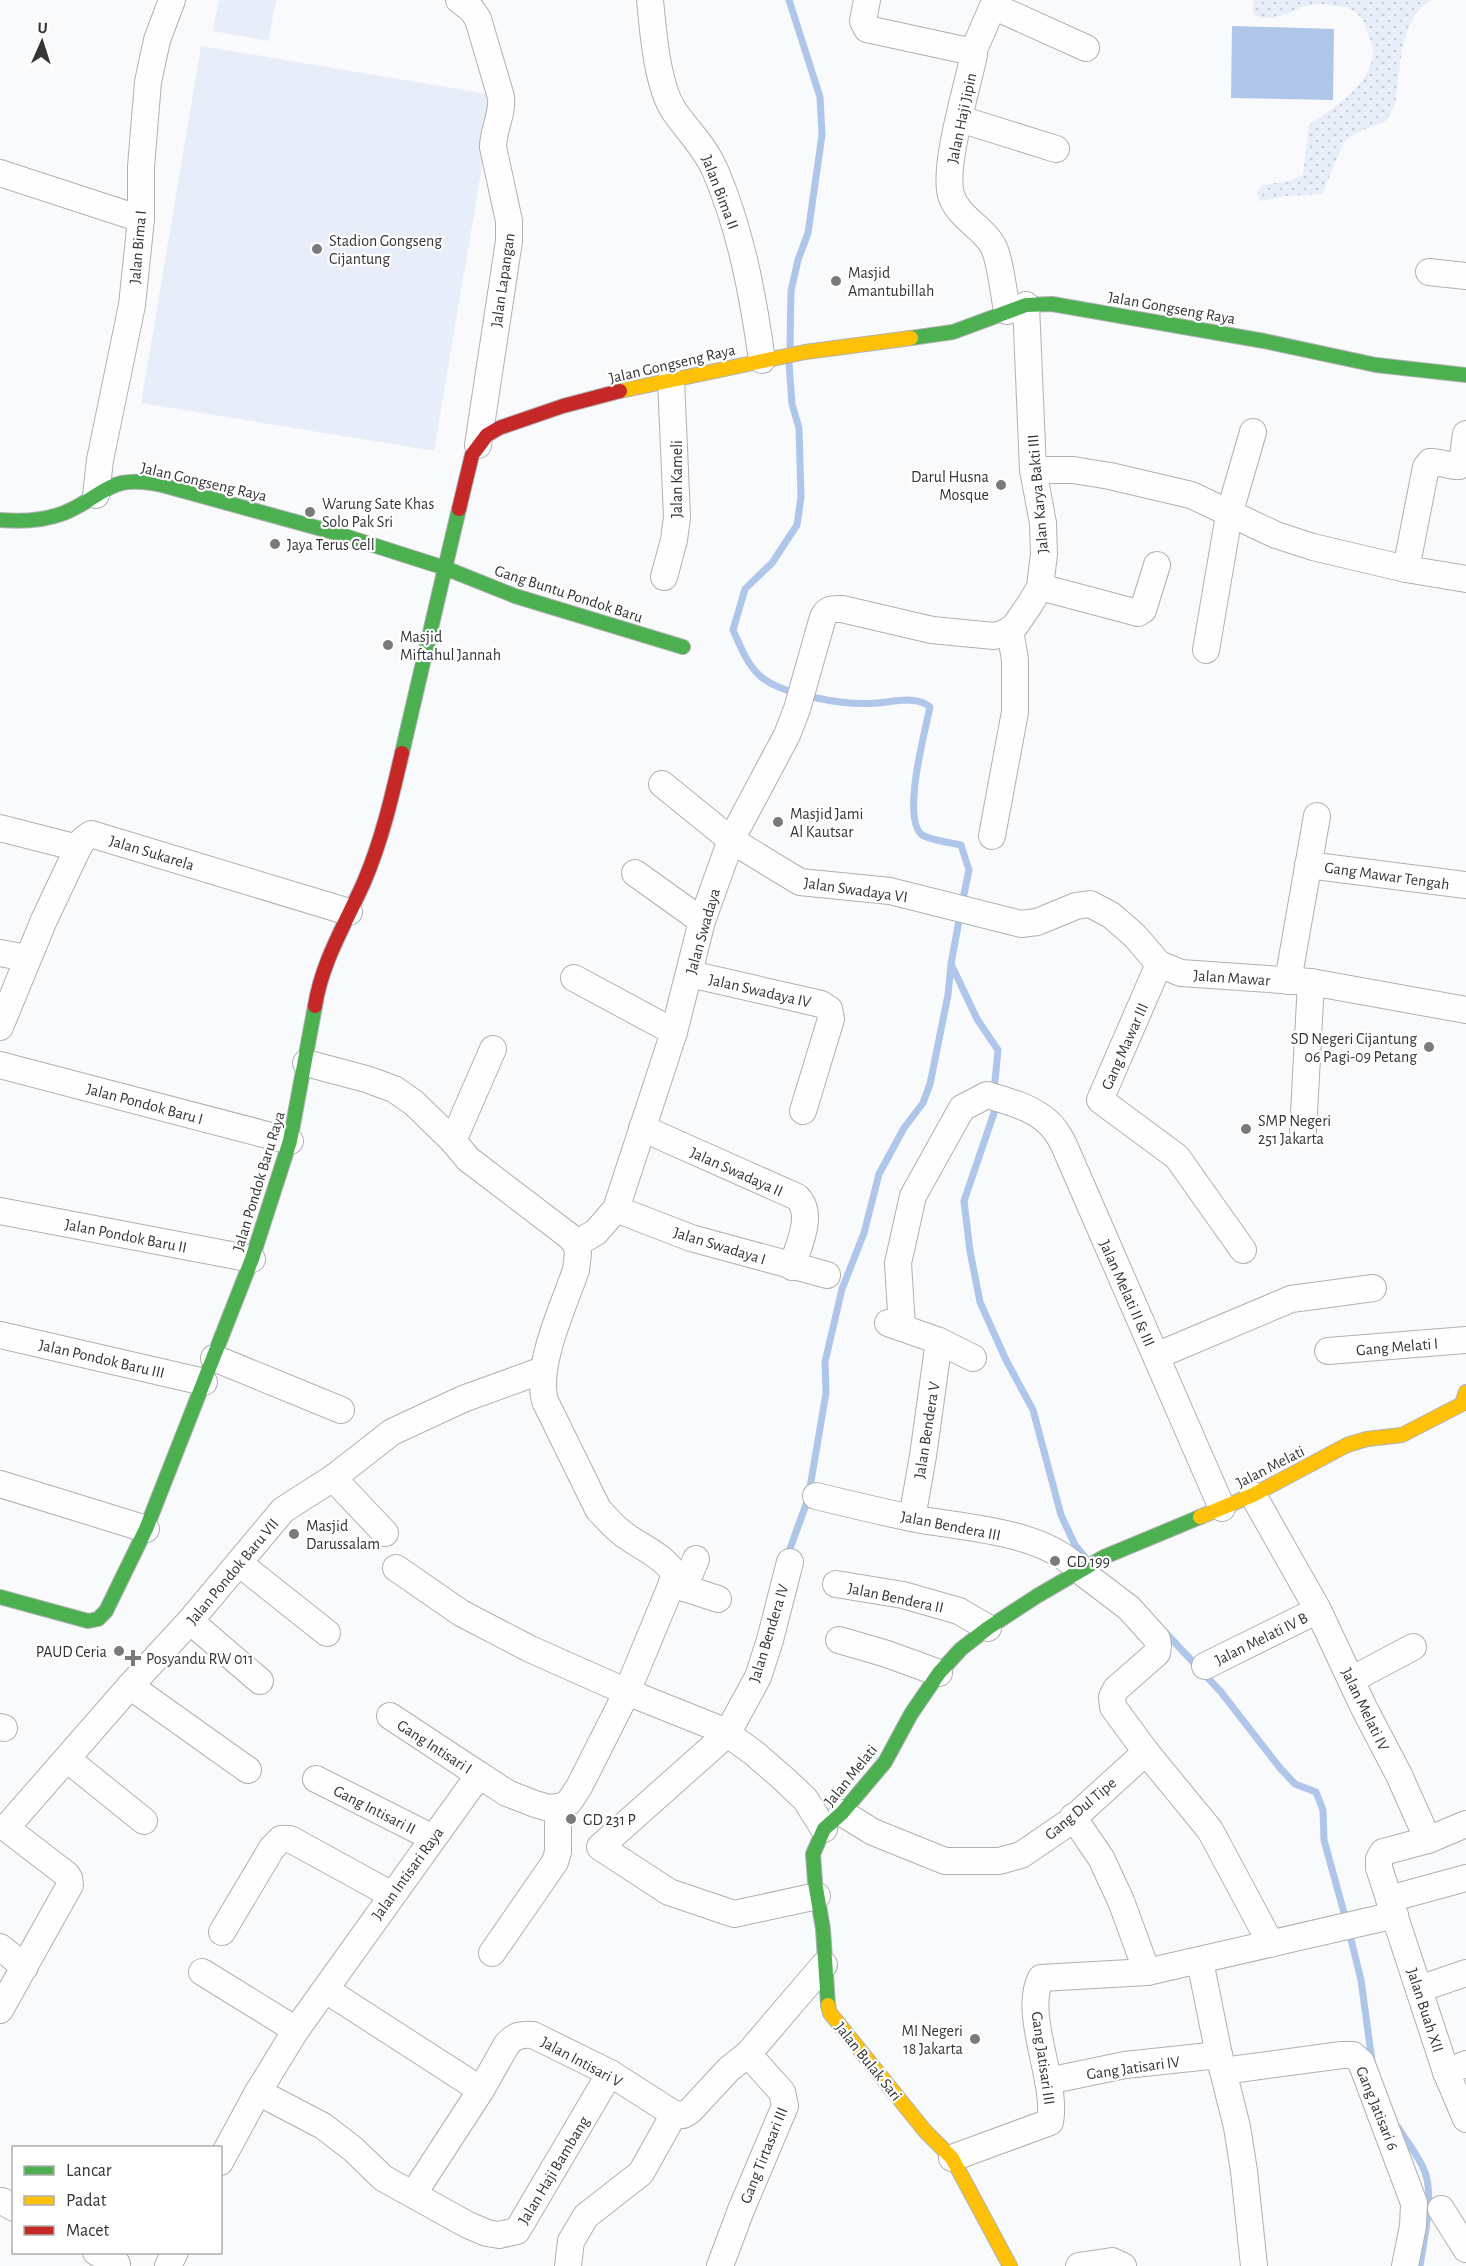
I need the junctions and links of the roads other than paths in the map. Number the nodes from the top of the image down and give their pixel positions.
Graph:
1 (172, 0) edge
2 (459, 0) edge
3 (650, 0) edge
4 (867, 0) edge
5 (1086, 48) dead end
6 (973, 52) junction
7 (960, 119) junction
8 (1056, 149) dead end
9 (0, 173) edge
10 (141, 219) junction
11 (1430, 272) dead end
12 (1466, 276) edge
13 (1016, 308) junction
14 (766, 359) junction
15 (1466, 375) edge
16 (671, 380) junction
17 (1253, 432) dead end
18 (1466, 434) edge
19 (478, 445) junction
20 (1033, 471) junction
21 (96, 495) junction
22 (1229, 515) junction
23 (0, 520) edge
24 (1157, 566) dead end
25 (445, 568) junction
26 (1406, 569) junction
27 (664, 577) dead end
28 (1466, 579) edge
29 (1040, 587) junction
30 (1010, 630) junction
31 (683, 647) dead end
32 (1206, 650) dead end
33 (662, 784) dead end
34 (1317, 816) dead end
35 (0, 828) edge
36 (992, 836) dead end
37 (731, 840) junction
38 (78, 848) junction
39 (1308, 865) junction
40 (635, 873) dead end
41 (1466, 885) edge
42 (955, 907) joint
43 (349, 912) junction
44 (702, 921) junction
45 (0, 953) edge
46 (27, 958) junction
47 (1159, 964) junction
48 (690, 974) junction
49 (574, 978) dead end
50 (1300, 981) junction
51 (1466, 1010) edge
52 (0, 1027) edge
53 (675, 1032) junction
54 (493, 1049) dead end
55 (306, 1063) junction
56 (0, 1065) edge
57 (803, 1111) dead end
58 (642, 1128) junction
59 (1303, 1132) dead end
60 (290, 1141) junction
61 (453, 1141) junction
62 (616, 1209) junction
63 (0, 1211) edge
64 (576, 1244) junction
65 (1243, 1250) dead end
66 (252, 1259) junction
67 (792, 1267) junction
68 (827, 1275) dead end
69 (1372, 1288) dead end
70 (0, 1335) edge
71 (1466, 1340) edge
72 (939, 1341) junction
73 (1328, 1352) dead end
74 (1156, 1356) junction
75 (214, 1358) junction
76 (973, 1358) dead end
77 (543, 1370) junction
78 (204, 1383) junction
79 (1465, 1402) edge
80 (341, 1410) dead end
81 (333, 1478) junction
82 (0, 1484) edge
83 (1254, 1495) junction
84 (816, 1497) dead end
85 (1222, 1508) junction
86 (912, 1518) junction
87 (146, 1529) junction
88 (385, 1533) dead end
89 (696, 1559) dead end
90 (790, 1562) dead end
91 (240, 1563) junction
92 (396, 1568) dead end
93 (1080, 1569) junction
94 (836, 1584) dead end
95 (678, 1586) junction
96 (0, 1598) edge
97 (718, 1599) dead end
98 (1318, 1610) junction
99 (190, 1621) junction
100 (988, 1628) junction
101 (327, 1633) dead end
102 (839, 1640) dead end
103 (1413, 1647) dead end
104 (1205, 1666) dead end
105 (939, 1673) junction
106 (1351, 1680) junction
107 (261, 1681) dead end
108 (130, 1686) junction
109 (627, 1692) junction
110 (390, 1716) dead end
111 (719, 1730) junction
112 (1146, 1752) junction
113 (67, 1760) junction
114 (248, 1770) dead end
115 (481, 1776) junction
116 (316, 1779) dead end
117 (558, 1808) junction
118 (1073, 1817) junction
119 (144, 1821) dead end
120 (833, 1821) junction
121 (1466, 1824) edge
122 (433, 1838) junction
123 (1428, 1840) junction
124 (1466, 1878) edge
125 (392, 1895) junction
126 (817, 1896) junction
127 (1392, 1907) junction
128 (222, 1932) dead end
129 (1272, 1944) junction
130 (0, 1947) edge
131 (492, 1953) dead end
132 (1200, 1961) junction
133 (824, 1965) junction
134 (25, 1967) junction
135 (202, 1972) dead end
136 (1147, 1972) junction
137 (1466, 1973) edge
138 (1419, 1989) junction
139 (326, 1990) junction
140 (0, 2010) edge
141 (296, 2030) junction
142 (748, 2054) junction
143 (1221, 2063) junction
144 (1456, 2068) edge
145 (610, 2073) junction
146 (1048, 2081) junction
147 (481, 2090) junction
148 (258, 2092) junction
149 (674, 2114) junction
150 (1466, 2119) edge
151 (222, 2158) edge
152 (952, 2158) junction
153 (414, 2193) junction
154 (1441, 2209) dead end
155 (1466, 2249) edge
156 (568, 2266) edge
157 (720, 2266) edge
158 (1010, 2266) edge
159 (1079, 2266) edge
160 (1123, 2266) edge
161 (1254, 2266) edge
162 (1405, 2266) edge

1 - 10 street, Jalan Bima I
2 - 19 street, Jalan Lapangan
3 - 14 street, Jalan Bima II
4 - 6 street
5 - 6 street, Jalan Haji Jipin
6 - 7 street, Jalan Haji Jipin
7 - 8 street
7 - 13 street, Jalan Haji Jipin
9 - 10 street
10 - 21 street, Jalan Bima I
11 - 12 street
13 - 14 street, Jalan Gongseng Raya
13 - 15 street, Jalan Gongseng Raya
13 - 20 street, Jalan Karya Bakti III
14 - 16 street, Jalan Gongseng Raya
16 - 19 street, Jalan Gongseng Raya
16 - 27 street, Jalan Kameli
17 - 22 street
18 - 26 street
19 - 25 street
20 - 22 street
20 - 29 street, Jalan Karya Bakti III
21 - 23 street, Jalan Gongseng Raya
21 - 25 street, Jalan Gongseng Raya
22 - 26 street
22 - 32 street
24 - 29 street
25 - 31 street, Gang Buntu Pondok Baru
25 - 43 street, Jalan Pondok Baru Raya
26 - 28 street
29 - 30 street, Jalan Karya Bakti III
30 - 36 street
30 - 37 street, Jalan Swadaya
33 - 37 street, Jalan Swadaya VI
34 - 39 street
35 - 38 street
37 - 42 street, Jalan Swadaya VI
37 - 44 street, Jalan Swadaya
38 - 43 street, Jalan Sukarela
38 - 46 street
39 - 41 street, Gang Mawar Tengah
39 - 50 street
40 - 44 street
42 - 47 street, Jalan Mawar
43 - 55 street, Jalan Pondok Baru Raya
44 - 48 street, Jalan Swadaya
45 - 46 street
46 - 52 street
47 - 50 street, Jalan Mawar
47 - 65 street, Gang Mawar III
48 - 53 street, Jalan Swadaya
48 - 57 street, Jalan Swadaya IV
49 - 53 street
50 - 51 street, Jalan Mawar
50 - 59 street
53 - 58 street, Jalan Swadaya
54 - 61 street
55 - 60 street, Jalan Pondok Baru Raya
55 - 61 street
56 - 60 street, Jalan Pondok Baru I
58 - 62 street, Jalan Swadaya
58 - 67 street, Jalan Swadaya II
60 - 66 street, Jalan Pondok Baru Raya
61 - 64 street
62 - 64 street, Jalan Swadaya
62 - 67 street, Jalan Swadaya I
63 - 66 street, Jalan Pondok Baru II
64 - 77 street
66 - 75 street, Jalan Pondok Baru Raya
67 - 68 street, Jalan Swadaya I
69 - 74 street
70 - 78 street, Jalan Pondok Baru III
71 - 73 street, Gang Melati I
72 - 74 street, Jalan Melati II & III
72 - 76 street
72 - 86 street, Jalan Bendera V
74 - 85 street, Jalan Melati II & III
75 - 78 street, Jalan Pondok Baru Raya
75 - 80 street
77 - 81 street, Jalan Pondok Baru VII
77 - 95 street
78 - 87 street, Jalan Pondok Baru Raya
79 - 83 street, Jalan Melati
81 - 88 street
81 - 91 street, Jalan Pondok Baru VII
82 - 87 street
83 - 85 street, Jalan Melati
83 - 98 street, Jalan Melati IV
84 - 86 street, Jalan Bendera III
85 - 93 street, Jalan Melati
86 - 93 street, Jalan Bendera III
87 - 96 street, Jalan Pondok Baru Raya
89 - 95 street
90 - 111 street, Jalan Bendera IV
91 - 99 street, Jalan Pondok Baru VII
91 - 101 street
92 - 109 street
93 - 100 street, Jalan Melati
93 - 112 street, Jalan Bendera III
94 - 100 street, Jalan Bendera II
95 - 97 street
95 - 109 street
98 - 104 street, Jalan Melati IV B
98 - 106 street, Jalan Melati IV
99 - 107 street
99 - 108 street, Jalan Pondok Baru VII
100 - 105 street, Jalan Melati
102 - 105 street
103 - 106 street
105 - 120 street, Jalan Melati
106 - 123 street, Jalan Melati IV
108 - 113 street, Jalan Pondok Baru VII
108 - 114 street
109 - 111 street
109 - 117 street
110 - 115 street, Gang Intisari I
111 - 120 street
111 - 126 street, Jalan Bendera IV
112 - 118 street, Gang Dul Tipe
112 - 129 street, Jalan Bendera III
113 - 119 street
113 - 134 street, Jalan Pondok Baru VII
115 - 117 street
115 - 122 street, Jalan Intisari Raya
116 - 122 street, Gang Intisari II
117 - 131 street
118 - 120 street, Gang Dul Tipe
118 - 136 street
120 - 126 street, Jalan Bulak Sari
121 - 123 street
122 - 125 street, Jalan Intisari Raya
123 - 127 street
124 - 127 street, Gang Jatisari III
125 - 128 street
125 - 139 street, Jalan Intisari Raya
126 - 133 street, Jalan Bulak Sari
127 - 129 street, Gang Jatisari III
127 - 138 street, Jalan Buah XII
129 - 132 street, Gang Jatisari III
130 - 134 street
132 - 136 street, Gang Jatisari III
132 - 143 street
133 - 142 street
133 - 152 street, Jalan Bulak Sari
134 - 140 street
135 - 141 street
136 - 146 street, Gang Jatisari III
137 - 138 street
138 - 144 street, Jalan Buah XII
139 - 141 street, Jalan Intisari Raya
139 - 147 street
141 - 148 street, Jalan Intisari Raya
142 - 149 street
142 - 157 street, Gang Tirtasari III
143 - 146 street, Gang Jatisari IV
143 - 161 street
143 - 162 street, Gang Jatisari 6
144 - 150 street, Jalan Buah XII
145 - 147 street, Jalan Intisari V
145 - 149 street, Jalan Intisari V
145 - 153 street, Jalan Haji Bambang
146 - 152 street, Gang Jatisari III
147 - 153 street
148 - 151 street, Jalan Intisari Raya
148 - 153 street, Jalan Haji Bambang
149 - 156 street
152 - 158 street, Jalan Bulak Sari
154 - 155 street
159 - 160 street

